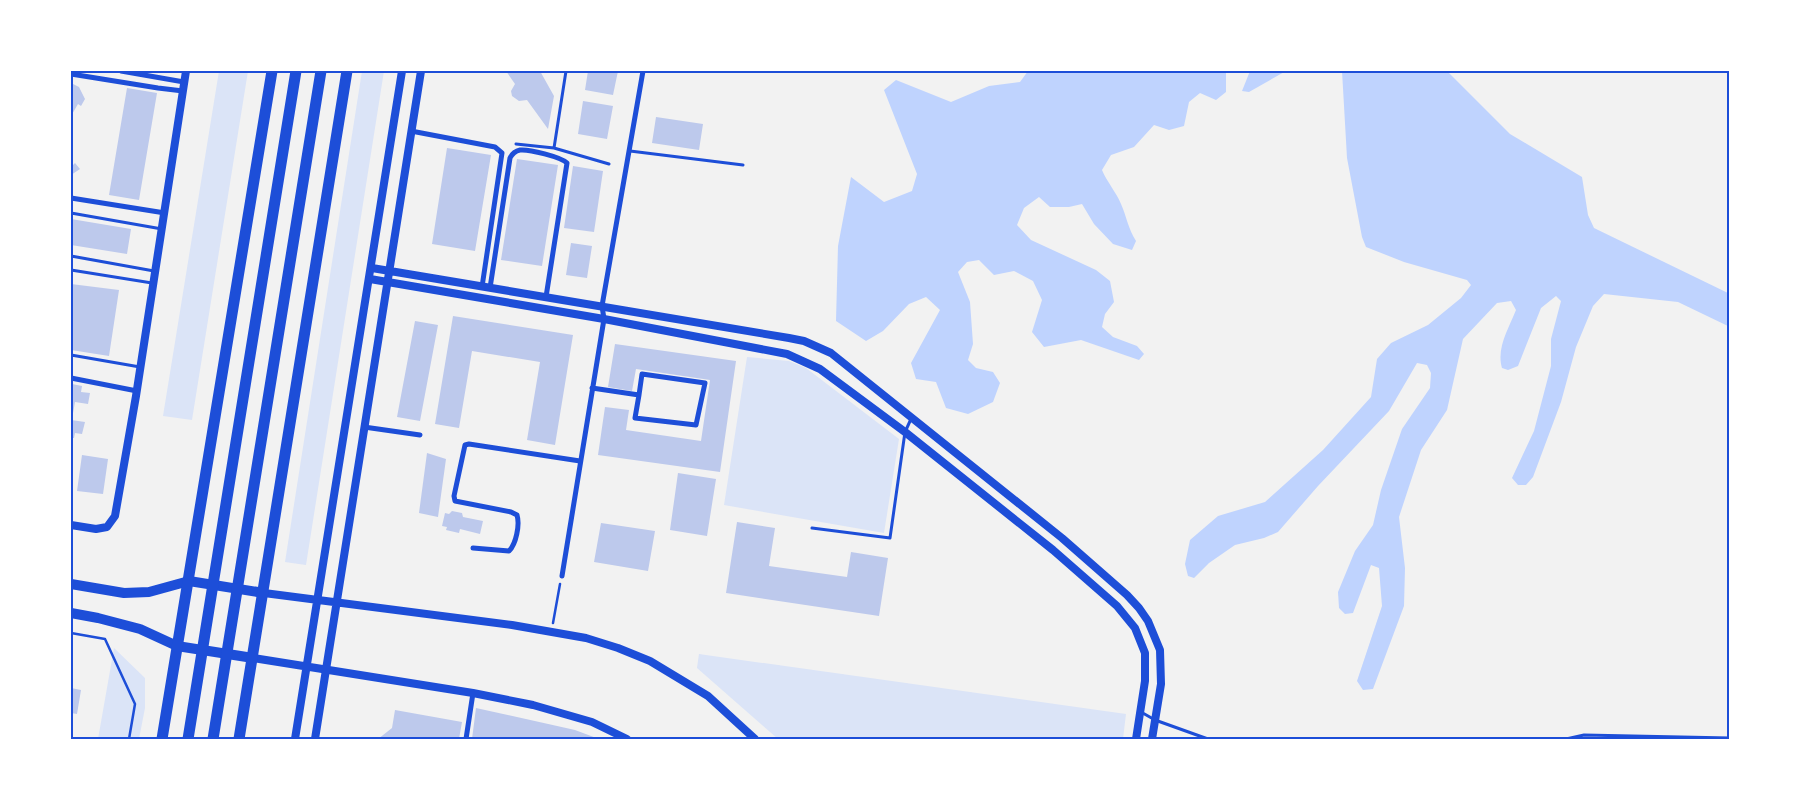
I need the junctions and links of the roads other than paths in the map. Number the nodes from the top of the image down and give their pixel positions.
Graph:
1 (121, 71) edge
2 (186, 71) edge
3 (272, 71) edge
4 (296, 71) edge
5 (321, 71) edge
6 (347, 71) edge
7 (402, 71) edge
8 (421, 71) edge
9 (566, 71) edge
10 (643, 71) edge
11 (71, 74) edge
12 (184, 82) junction
13 (183, 91) junction
14 (411, 131) junction
15 (516, 144) dead end
16 (554, 148) junction
17 (629, 151) junction
18 (609, 164) dead end
19 (743, 165) dead end
20 (71, 198) edge
21 (71, 213) edge
22 (165, 213) junction
23 (162, 230) junction
24 (71, 256) edge
25 (372, 268) junction
26 (71, 270) edge
27 (154, 271) junction
28 (389, 271) junction
29 (370, 279) junction
30 (387, 282) junction
31 (153, 283) junction
32 (486, 287) junction
33 (546, 297) junction
34 (602, 306) junction
35 (604, 320) junction
36 (71, 355) edge
37 (140, 367) junction
38 (71, 378) edge
39 (592, 388) junction
40 (137, 391) junction
41 (639, 395) junction
42 (912, 417) junction
43 (364, 427) junction
44 (905, 432) junction
45 (420, 436) dead end
46 (580, 461) junction
47 (71, 525) edge
48 (812, 528) dead end
49 (473, 548) dead end
50 (562, 576) road end
51 (190, 582) junction
52 (71, 584) edge
53 (264, 593) junction
54 (317, 600) junction
55 (336, 603) junction
56 (71, 613) edge
57 (177, 646) junction
58 (253, 658) junction
59 (307, 666) junction
60 (325, 669) junction
61 (473, 693) junction
62 (1140, 711) junction
63 (1155, 720) junction
64 (1730, 738) edge
65 (162, 739) edge
66 (188, 739) edge
67 (213, 739) edge
68 (240, 739) edge
69 (295, 739) edge
70 (315, 739) edge
71 (466, 739) edge
72 (627, 739) edge
73 (755, 739) edge
74 (1136, 739) edge
75 (1152, 739) edge
76 (1208, 739) edge
77 (1566, 739) edge

1 - 12 street
2 - 12 street
3 - 51 highway
4 - 66 highway
5 - 67 highway
6 - 53 highway
7 - 25 street
8 - 14 street
9 - 16 lane
10 - 17 street
11 - 13 street
12 - 13 street
13 - 22 street
14 - 28 street
14 - 32 street
15 - 16 lane
16 - 18 lane
17 - 19 lane
17 - 34 street
20 - 22 street
21 - 23 lane
22 - 23 street
23 - 27 street
24 - 27 lane
25 - 28 street
25 - 29 street
26 - 31 lane
27 - 31 street
28 - 30 street
28 - 32 street
29 - 30 street
29 - 54 street
30 - 35 street
30 - 43 street
31 - 37 street
32 - 33 street
32 - 33 street
33 - 34 street
34 - 35 street
34 - 42 street
35 - 39 street
35 - 44 street
36 - 37 lane
37 - 40 street
38 - 40 street
39 - 41 street
39 - 46 street
40 - 47 street
41 - 41 street
42 - 44 lane
42 - 63 street
43 - 45 street
43 - 55 street
44 - 48 lane
44 - 62 street
46 - 49 street
46 - 50 street
51 - 52 main road
51 - 53 main road
51 - 57 highway
53 - 54 street
53 - 58 highway
54 - 55 street
54 - 59 street
55 - 60 street
55 - 73 street
56 - 57 main road
57 - 58 main road
57 - 65 highway
58 - 59 street
58 - 68 highway
59 - 60 street
59 - 69 street
60 - 61 street
60 - 70 street
61 - 71 street
61 - 72 street
62 - 63 lane
62 - 74 street
63 - 75 street
63 - 76 lane
64 - 77 lane

